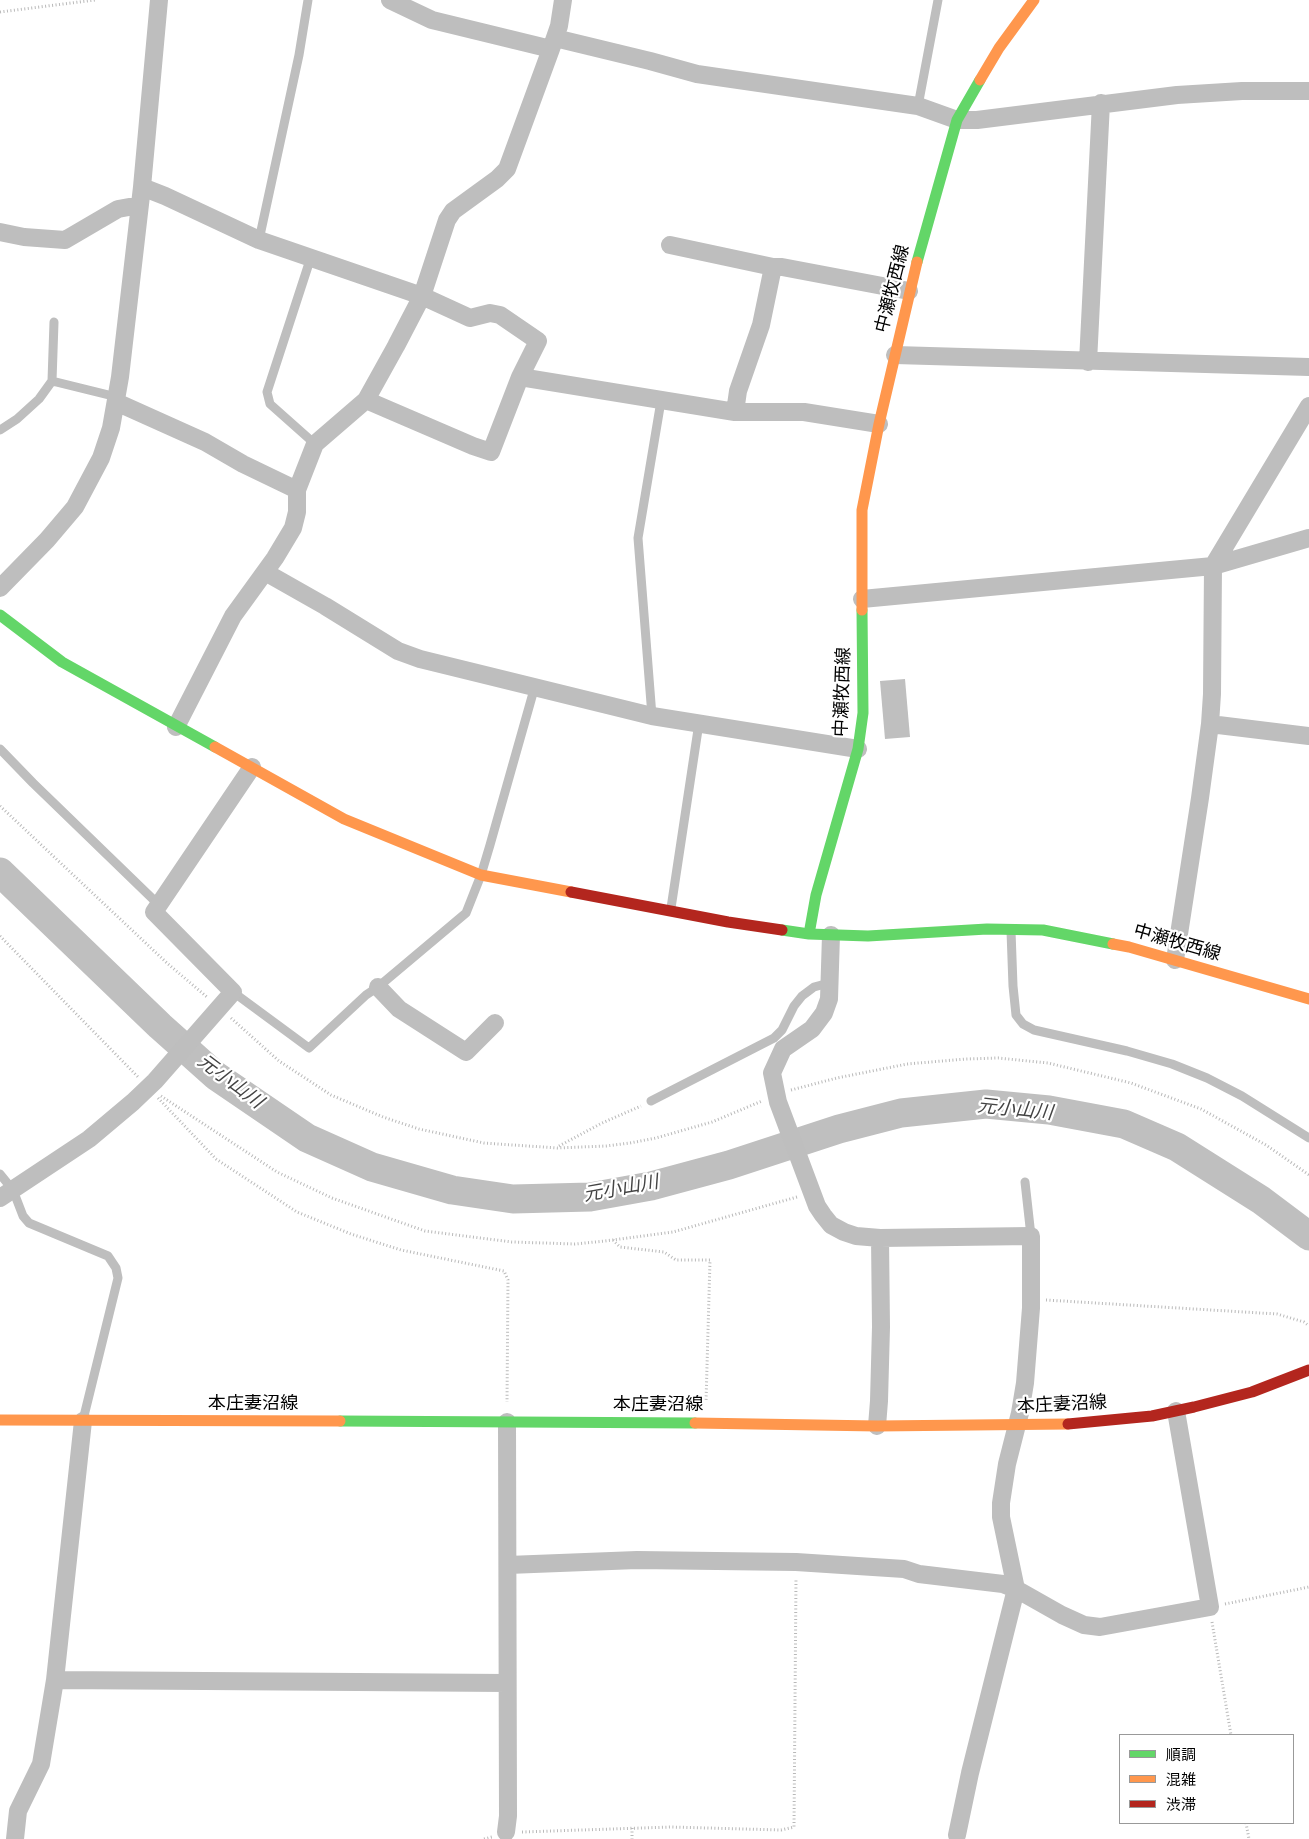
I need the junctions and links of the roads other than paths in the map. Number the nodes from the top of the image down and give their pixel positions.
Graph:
1 (159, 0) edge
2 (308, 0) edge
3 (390, 0) edge
4 (563, 0) edge
5 (938, 0) edge
6 (1034, 0) edge
7 (553, 44) junction
8 (1309, 91) edge
9 (1101, 103) junction
10 (918, 106) junction
11 (957, 120) junction
12 (142, 188) junction
13 (139, 207) junction
14 (0, 232) edge
15 (259, 240) junction
16 (670, 245) dead end
17 (310, 257) junction
18 (773, 267) junction
19 (910, 291) junction
20 (422, 296) junction
21 (54, 322) dead end
22 (895, 355) junction
23 (1088, 362) junction
24 (1309, 367) edge
25 (520, 378) junction
26 (52, 381) junction
27 (117, 400) junction
28 (366, 400) junction
29 (661, 402) junction
30 (1309, 406) edge
31 (735, 412) junction
32 (879, 424) junction
33 (0, 430) edge
34 (315, 444) junction
35 (298, 490) junction
36 (1309, 538) edge
37 (1213, 566) junction
38 (265, 572) junction
39 (0, 588) edge
40 (862, 599) junction
41 (0, 615) edge
42 (535, 686) junction
43 (652, 716) junction
44 (699, 723) junction
45 (1210, 724) junction
46 (176, 727) junction
47 (1309, 736) edge
48 (0, 749) edge
49 (858, 749) junction
50 (252, 767) junction
51 (481, 875) junction
52 (158, 905) junction
53 (671, 910) junction
54 (1011, 928) junction
55 (809, 934) junction
56 (831, 935) junction
57 (1175, 960) junction
58 (829, 983) junction
59 (378, 987) junction
60 (233, 992) junction
61 (1309, 1000) edge
62 (495, 1023) dead end
63 (651, 1101) road end
64 (1309, 1138) edge
65 (0, 1174) edge
66 (1025, 1182) dead end
67 (6, 1194) edge
68 (1031, 1236) junction
69 (880, 1238) junction
70 (1309, 1370) edge
71 (1176, 1411) junction
72 (0, 1420) edge
73 (83, 1421) junction
74 (507, 1422) junction
75 (1017, 1425) junction
76 (877, 1426) junction
77 (508, 1565) junction
78 (1016, 1589) junction
79 (55, 1680) junction
80 (507, 1683) junction
81 (506, 1832) road end
82 (957, 1837) edge
83 (15, 1839) edge

1 - 12 street
2 - 15 lane
3 - 7 street
4 - 7 street
5 - 10 lane
6 - 11 main road, 中瀬牧西線
7 - 10 street
7 - 20 street
8 - 9 street
9 - 11 street
9 - 23 street
10 - 11 street
11 - 19 main road, 中瀬牧西線
12 - 13 street
12 - 15 street
13 - 14 street
13 - 27 street
15 - 17 street
16 - 18 street
17 - 20 street
17 - 34 lane
18 - 19 street
18 - 31 street
19 - 22 main road, 中瀬牧西線
20 - 25 street
20 - 28 street
21 - 26 lane
22 - 23 street
22 - 32 main road, 中瀬牧西線
23 - 24 street
25 - 28 street
25 - 29 street
26 - 27 lane
26 - 33 lane
27 - 35 street
27 - 39 street
28 - 34 street
29 - 31 street
29 - 43 lane
30 - 37 street
31 - 32 street
32 - 40 main road, 中瀬牧西線
34 - 35 street
35 - 38 street
36 - 37 street
37 - 40 street
37 - 45 street
38 - 42 street
38 - 46 street
40 - 49 main road, 中瀬牧西線
41 - 46 main road
42 - 43 street
42 - 51 lane
43 - 44 street
44 - 49 street
44 - 53 lane
45 - 47 street
45 - 57 street
46 - 50 main road
48 - 52 lane
49 - 55 main road, 中瀬牧西線
50 - 51 main road
50 - 52 street
51 - 53 main road
51 - 59 lane
52 - 60 street
53 - 55 main road
54 - 56 main road, 中瀬牧西線
54 - 57 main road, 中瀬牧西線
54 - 64 lane
55 - 56 main road, 中瀬牧西線
56 - 58 street
57 - 61 main road, 中瀬牧西線
58 - 63 lane
58 - 69 street
59 - 60 lane
59 - 62 street
60 - 67 street
65 - 67 lane
66 - 68 lane
67 - 73 lane
68 - 69 street
68 - 75 street
69 - 76 street
70 - 71 main road, 本庄妻沼線
71 - 75 main road, 本庄妻沼線
71 - 78 street
72 - 73 main road, 本庄妻沼線
73 - 74 main road, 本庄妻沼線
73 - 79 street
74 - 76 main road, 本庄妻沼線
74 - 77 street
75 - 76 main road, 本庄妻沼線
75 - 78 street
77 - 78 street
77 - 80 street
78 - 82 street
79 - 80 street
79 - 83 street
80 - 81 street

